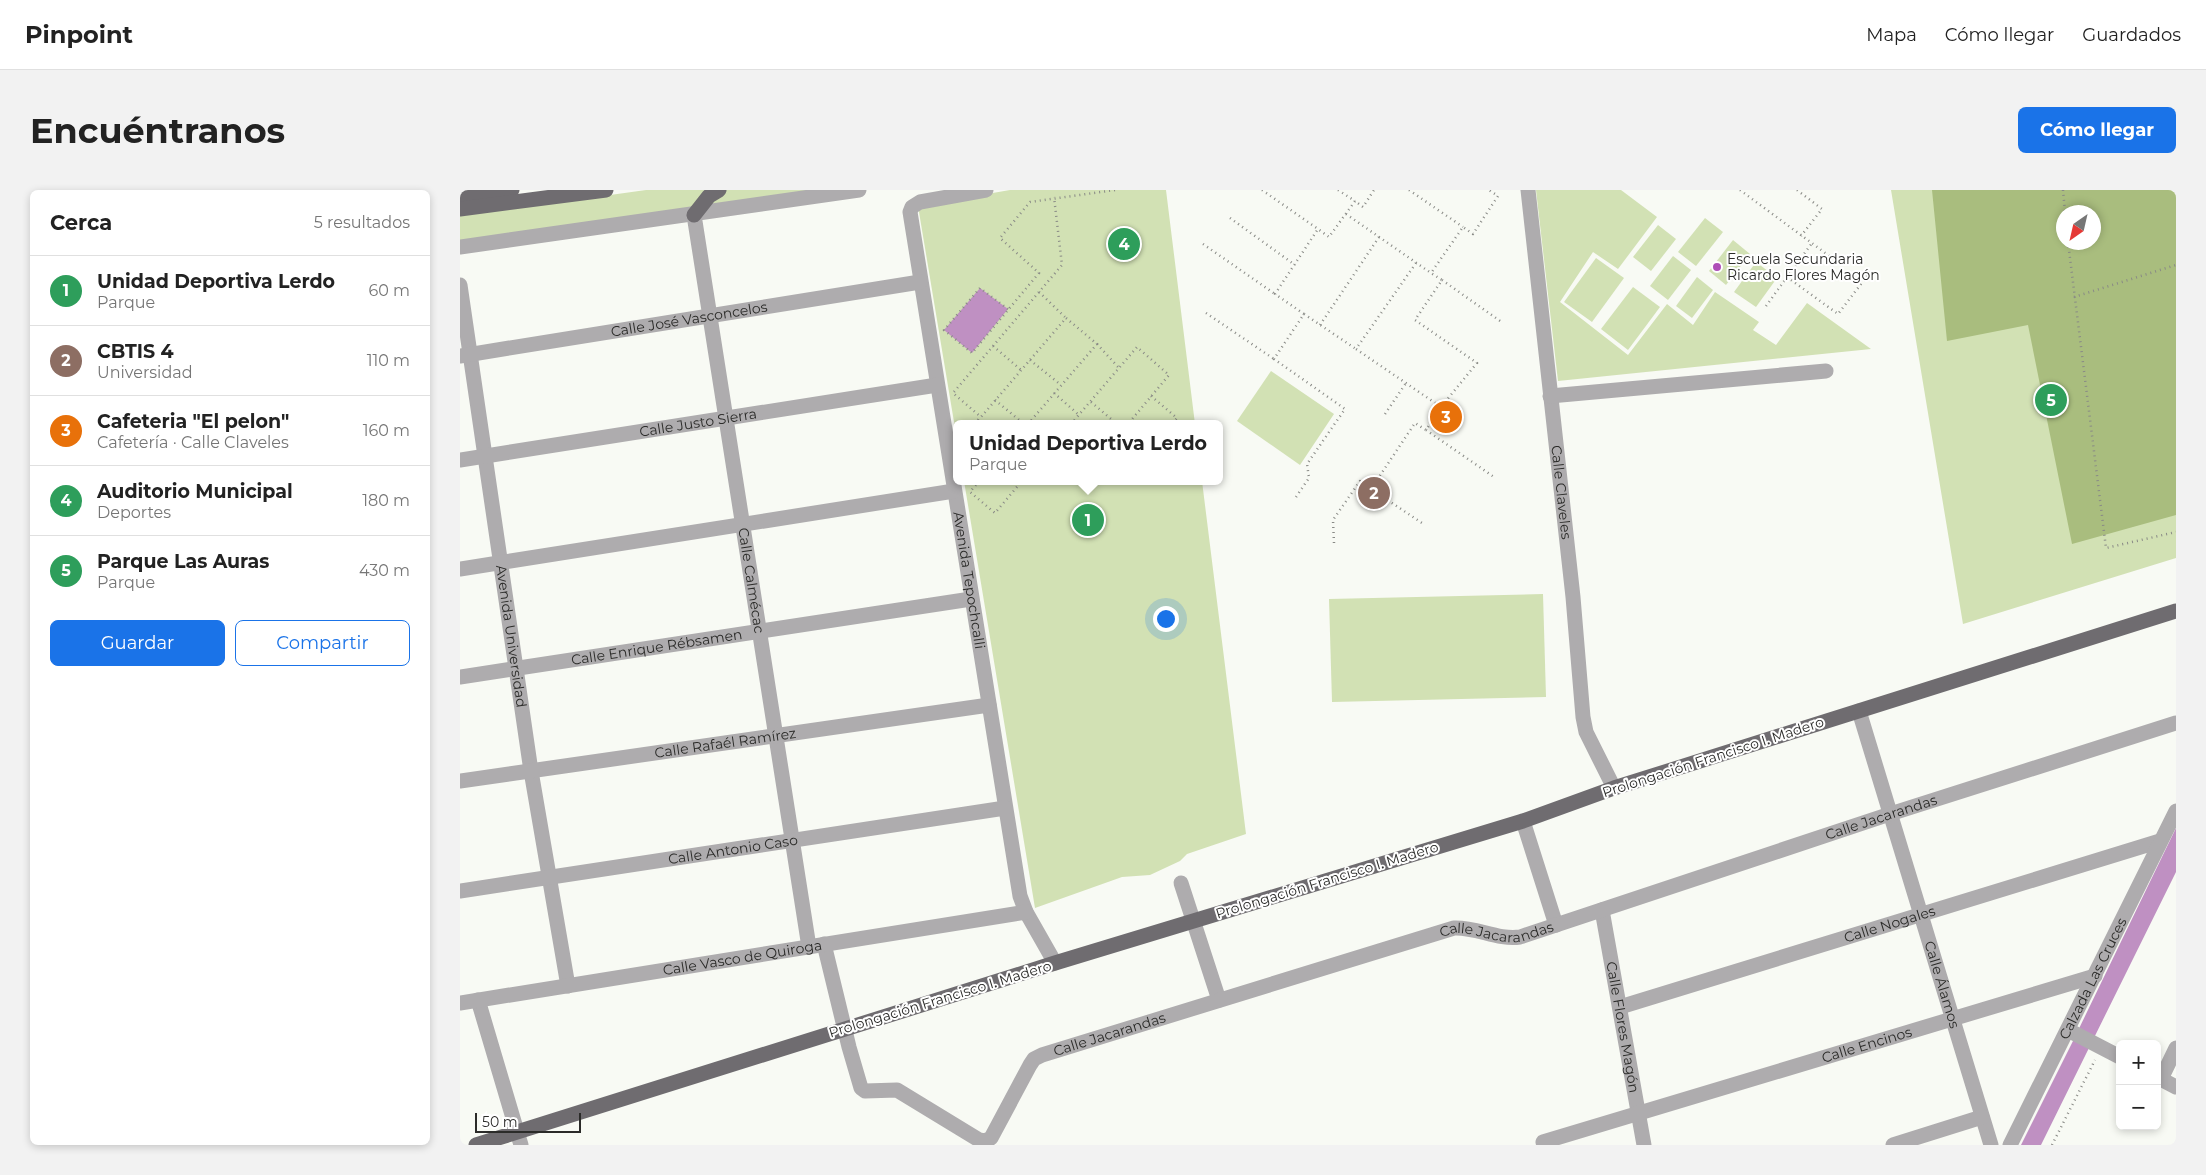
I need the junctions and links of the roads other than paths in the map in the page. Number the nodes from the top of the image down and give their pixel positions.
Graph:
1 (512, 190) edge
2 (606, 190) edge
3 (719, 190) edge
4 (859, 190) edge
5 (986, 190) edge
6 (1528, 190) edge
7 (460, 195) edge
8 (460, 209) edge
9 (694, 215) junction
10 (460, 246) edge
11 (920, 282) junction
12 (460, 285) edge
13 (710, 316) junction
14 (465, 355) edge
15 (1826, 372) dead end
16 (937, 385) junction
17 (1550, 396) junction
18 (726, 418) junction
19 (485, 456) junction
20 (460, 460) edge
21 (953, 485) edge
22 (953, 485) edge
23 (954, 491) junction
24 (743, 524) junction
25 (501, 563) junction
26 (460, 570) edge
27 (972, 599) junction
28 (2176, 611) edge
29 (759, 630) junction
30 (516, 669) junction
31 (460, 677) edge
32 (989, 705) junction
33 (1859, 711) junction
34 (2176, 723) edge
35 (776, 736) junction
36 (531, 771) junction
37 (460, 781) edge
38 (1614, 788) junction
39 (1006, 808) junction
40 (2176, 811) edge
41 (1890, 814) junction
42 (1523, 821) junction
43 (2160, 841) junction
44 (793, 842) junction
45 (550, 878) junction
46 (1181, 883) dead end
47 (460, 892) edge
48 (1602, 910) junction
49 (1026, 912) junction
50 (1920, 915) junction
51 (1193, 921) junction
52 (1556, 925) junction
53 (817, 946) junction
54 (1055, 963) junction
55 (2095, 976) junction
56 (568, 986) junction
57 (478, 1000) junction
58 (1219, 1000) junction
59 (460, 1003) edge
60 (1620, 1007) junction
61 (1952, 1019) junction
62 (844, 1029) junction
63 (2072, 1032) junction
64 (2176, 1048) edge
65 (2116, 1055) edge
66 (2161, 1074) edge
67 (2161, 1079) edge
68 (2176, 1087) edge
69 (865, 1092) joint
70 (1639, 1113) junction
71 (1982, 1117) junction
72 (519, 1139) edge
73 (1543, 1142) dead end
74 (476, 1145) edge
75 (1644, 1145) edge
76 (1893, 1145) edge
77 (1990, 1145) edge
78 (2010, 1145) edge

1 - 7 main road
2 - 8 main road
3 - 9 main road
4 - 9 street
5 - 11 street, Avenida Tepochcalli
6 - 17 street, Calle Claveles
9 - 10 street
9 - 13 street, Calle Calmécac
11 - 13 street, Calle José Vasconcelos
11 - 16 street, Avenida Tepochcalli
12 - 14 street, Avenida Universidad
13 - 14 street, Calle José Vasconcelos
13 - 18 street, Calle Calmécac
14 - 19 street, Avenida Universidad
15 - 17 street
16 - 18 street, Calle Justo Sierra
16 - 22 street, Avenida Tepochcalli
17 - 38 street, Calle Claveles
18 - 19 street, Calle Justo Sierra
18 - 24 street, Calle Calmécac
19 - 20 street, Calle Justo Sierra
19 - 25 street, Avenida Universidad
21 - 23 street, Avenida Tepochcalli
23 - 24 street
23 - 27 street, Avenida Tepochcalli
24 - 25 street
24 - 29 street, Calle Calmécac
25 - 26 street
25 - 30 street, Avenida Universidad
27 - 29 street, Calle Enrique Rébsamen
27 - 32 street, Avenida Tepochcalli
28 - 33 main road, Prolongación Francisco I. Madero
29 - 30 street, Calle Enrique Rébsamen
29 - 35 street, Calle Calmécac
30 - 31 street, Calle Enrique Rébsamen
30 - 36 street, Avenida Universidad
32 - 35 street, Calle Rafaél Ramírez
32 - 39 street, Avenida Tepochcalli
33 - 38 main road, Prolongación Francisco I. Madero
33 - 41 street, Calle Álamos
34 - 41 street, Calle Jacarandas
35 - 36 street, Calle Rafaél Ramírez
35 - 44 street, Calle Calmécac
36 - 37 street, Calle Rafaél Ramírez
36 - 45 street, Avenida Universidad
38 - 42 main road, Prolongación Francisco I. Madero
39 - 44 street, Calle Antonio Caso
39 - 49 street, Avenida Tepochcalli
40 - 43 street, Calzada Las Cruces
41 - 48 street, Calle Jacarandas
41 - 50 street, Calle Álamos
42 - 51 main road, Prolongación Francisco I. Madero
42 - 52 street
43 - 50 street, Calle Nogales
43 - 55 street, Calzada Las Cruces
44 - 45 street, Calle Antonio Caso
44 - 53 street, Calle Calmécac
45 - 47 street, Calle Antonio Caso
45 - 56 street, Avenida Universidad
46 - 51 street
48 - 52 street, Calle Jacarandas
48 - 60 street, Calle Flores Magón
49 - 53 street, Calle Vasco de Quiroga
49 - 54 street, Avenida Tepochcalli
50 - 60 street, Calle Nogales
50 - 61 street, Calle Álamos
51 - 54 main road, Prolongación Francisco I. Madero
51 - 58 street
52 - 58 street, Calle Jacarandas
53 - 56 street, Calle Vasco de Quiroga
53 - 62 street, Calle Calmécac
54 - 62 main road, Prolongación Francisco I. Madero
55 - 61 street, Calle Encinos
55 - 63 street, Calzada Las Cruces
56 - 57 street, Calle Vasco de Quiroga
57 - 59 street, Calle Vasco de Quiroga
57 - 72 street
58 - 69 street, Calle Jacarandas
60 - 70 street, Calle Flores Magón
61 - 70 street, Calle Encinos
61 - 71 street, Calle Álamos
62 - 69 street, Calle Calmécac
62 - 72 main road, Prolongación Francisco I. Madero
63 - 65 street
63 - 78 street, Calzada Las Cruces
64 - 66 street
67 - 68 street
70 - 73 street, Calle Encinos
70 - 75 street, Calle Flores Magón
71 - 76 street
71 - 77 street, Calle Álamos
72 - 74 main road, Prolongación Francisco I. Madero

